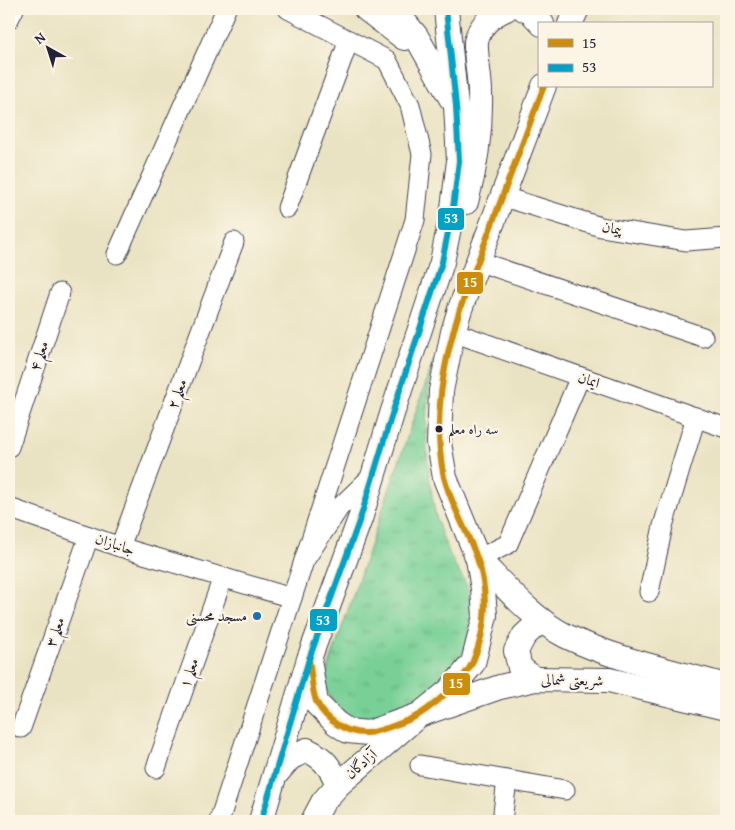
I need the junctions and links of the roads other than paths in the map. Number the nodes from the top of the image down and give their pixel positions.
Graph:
1 (14, 9) edge
2 (226, 9) edge
3 (288, 9) edge
4 (366, 9) edge
5 (394, 9) edge
6 (446, 9) edge
7 (506, 9) edge
8 (524, 9) edge
9 (577, 9) edge
10 (9, 19) edge
11 (540, 22) edge
12 (571, 22) edge
13 (349, 40) junction
14 (438, 74) junction
15 (543, 88) edge
16 (456, 106) junction
17 (501, 196) junction
18 (287, 208) dead end
19 (726, 238) edge
20 (234, 242) dead end
21 (117, 254) dead end
22 (477, 261) junction
23 (442, 262) junction
24 (60, 293) dead end
25 (453, 332) junction
26 (702, 337) dead end
27 (580, 376) junction
28 (696, 417) junction
29 (726, 428) edge
30 (9, 447) edge
31 (372, 476) junction
32 (9, 508) edge
33 (89, 536) junction
34 (120, 547) junction
35 (478, 559) junction
36 (304, 561) junction
37 (223, 577) junction
38 (649, 592) dead end
39 (292, 598) junction
40 (541, 620) junction
41 (309, 659) junction
42 (535, 679) junction
43 (726, 686) edge
44 (726, 708) edge
45 (419, 715) junction
46 (21, 728) dead end
47 (420, 765) dead end
48 (156, 768) dead end
49 (277, 773) junction
50 (507, 780) junction
51 (338, 784) junction
52 (565, 790) dead end
53 (220, 821) edge
54 (261, 821) edge
55 (313, 821) edge
56 (502, 821) edge

1 - 10 street
2 - 21 street
3 - 13 street
4 - 14 main road
5 - 14 main road
6 - 16 main road
7 - 23 main road
8 - 11 main road
9 - 12 main road
13 - 18 street
13 - 36 street
14 - 16 main road
15 - 17 main road
16 - 23 main road
17 - 19 street, پیمان
17 - 22 main road
20 - 34 street, معلم ۲
22 - 25 main road
22 - 26 street
23 - 31 main road
24 - 30 street, معلم ۴
25 - 27 street, ایمان
25 - 35 main road
27 - 28 street, ایمان
27 - 35 street
28 - 29 street, ایمان
28 - 38 street
31 - 36 street
31 - 41 main road
32 - 33 street, جانبازان
33 - 34 street, جانبازان
33 - 46 street, معلم ۳
34 - 37 street, جانبازان
35 - 40 main road, شریعتی شمالی
35 - 45 main road, آزادگان
36 - 39 street
37 - 39 street, جانبازان
37 - 48 street, معلم ۱
39 - 53 street
40 - 42 main road
40 - 43 main road, شریعتی شمالی
41 - 45 main road, شریعتی شمالی
41 - 49 main road
42 - 44 main road, شریعتی شمالی
42 - 45 main road, شریعتی شمالی
45 - 51 main road, آزادگان
47 - 50 street
49 - 51 main road
49 - 54 main road
50 - 52 street
50 - 56 street
51 - 55 main road, آزادگان

